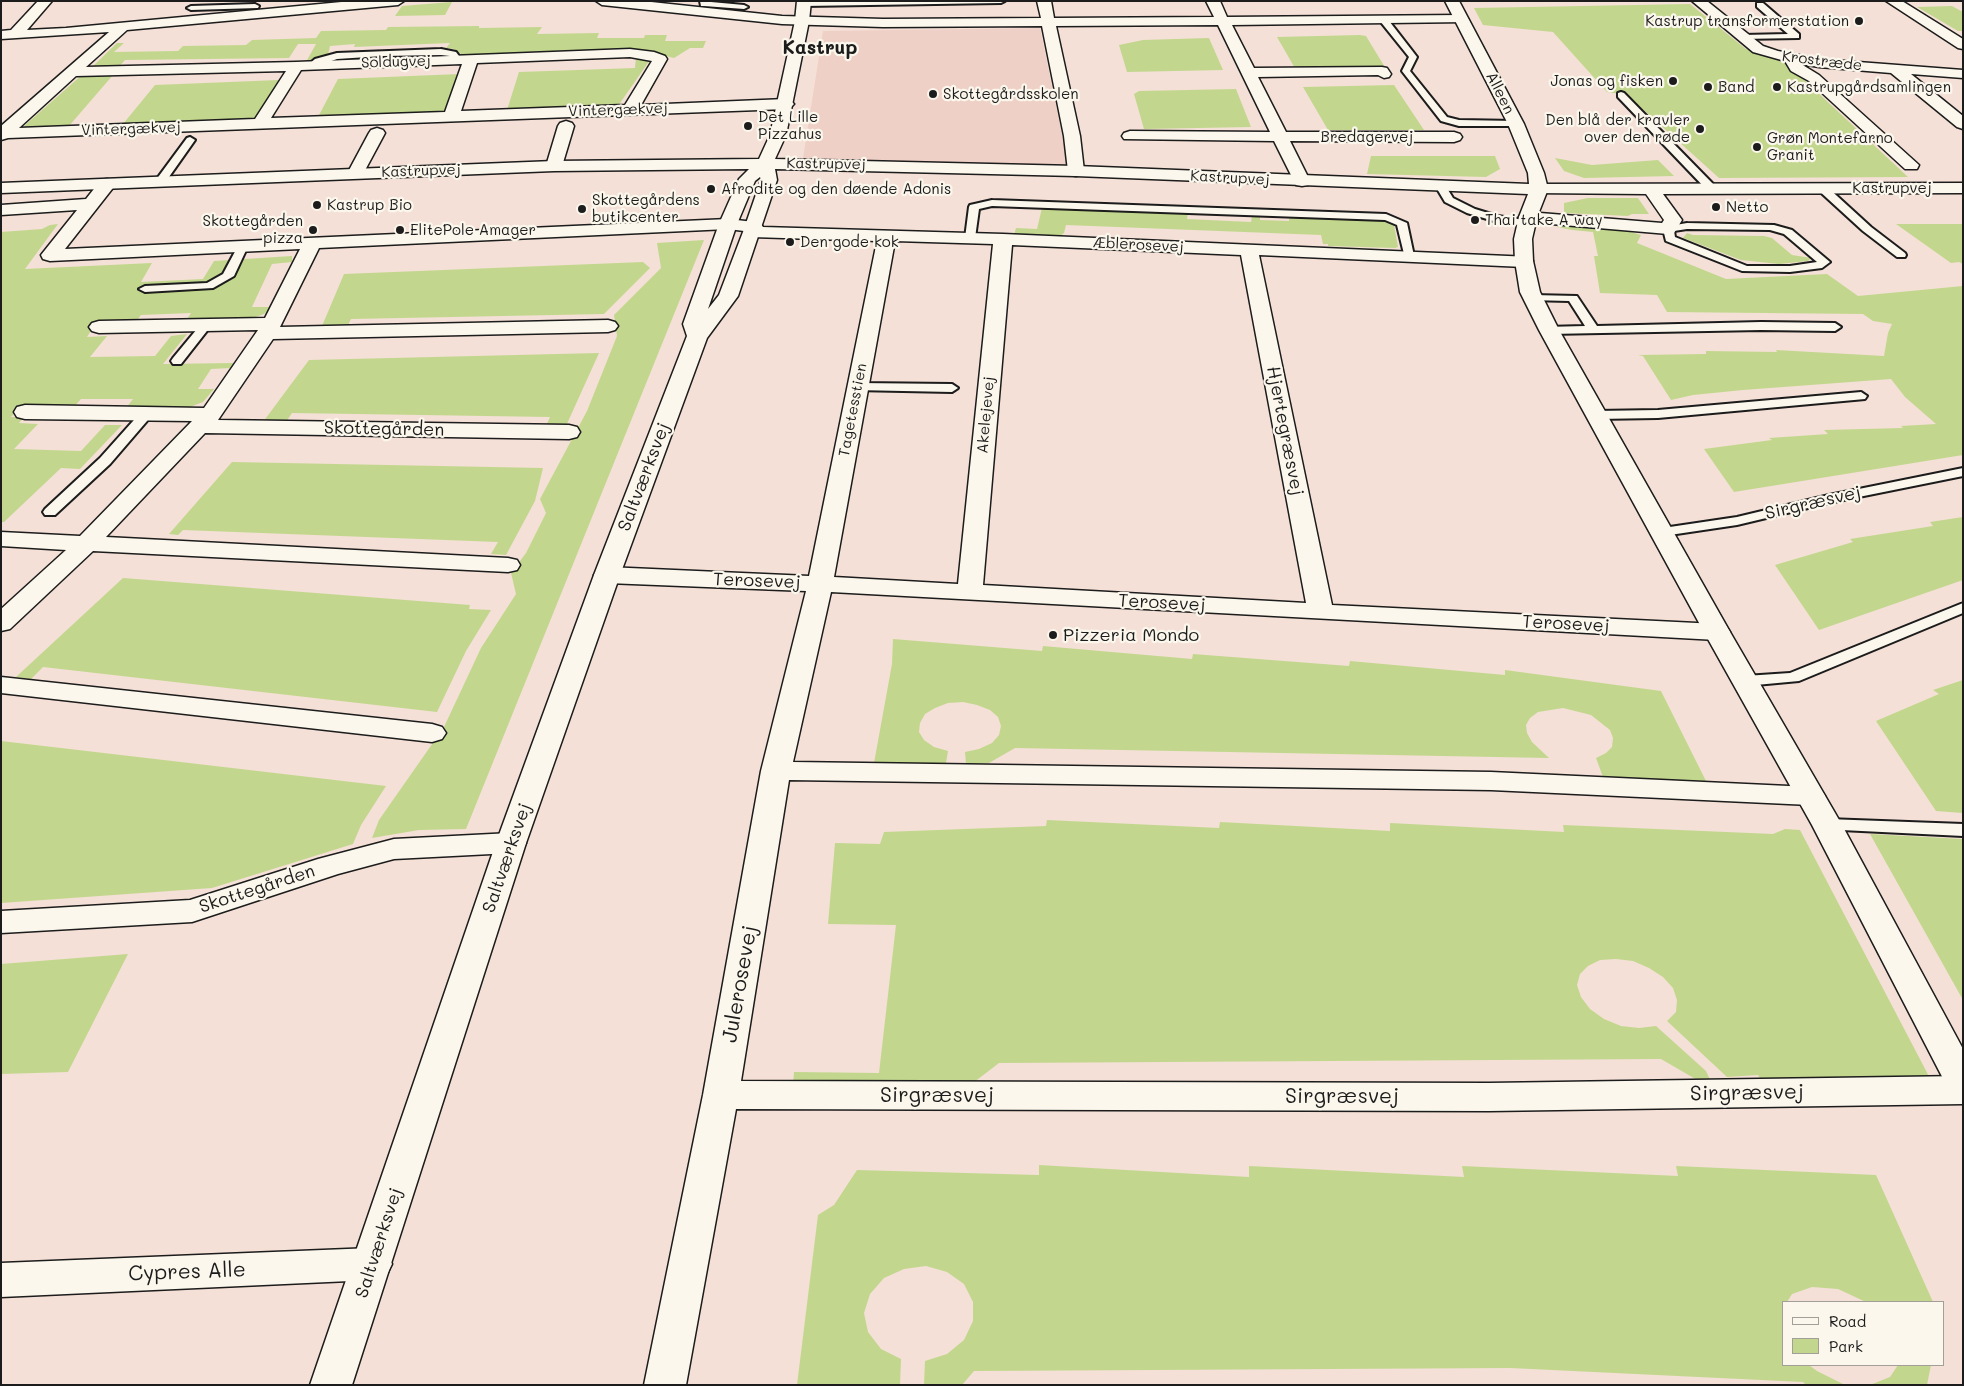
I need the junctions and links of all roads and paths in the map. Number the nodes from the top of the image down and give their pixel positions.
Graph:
1 (46, 1) edge
2 (398, 1) edge
3 (602, 1) edge
4 (704, 1) edge
5 (1001, 1) edge
6 (1044, 1) edge
7 (1213, 1) edge
8 (1452, 1) edge
9 (1698, 1) edge
10 (1892, 1) edge
11 (804, 3) edge
12 (745, 5) edge
13 (1760, 5) dead end
14 (254, 7) edge
15 (191, 8) dead end
16 (1388, 15) junction
17 (107, 17) dead end
18 (1461, 19) junction
19 (802, 21) junction
20 (1223, 22) junction
21 (26, 23) junction
22 (1048, 23) junction
23 (1, 24) edge
24 (123, 27) junction
25 (1963, 32) edge
26 (1944, 33) junction
27 (8, 35) edge
28 (1743, 37) junction
29 (1963, 45) edge
30 (465, 59) junction
31 (1790, 59) junction
32 (296, 66) junction
33 (1895, 69) junction
34 (73, 72) junction
35 (1248, 73) junction
36 (1384, 74) dead end
37 (1963, 74) edge
38 (1621, 95) dead end
39 (786, 104) junction
40 (631, 109) junction
41 (451, 117) junction
42 (260, 124) junction
43 (1516, 124) junction
44 (1963, 124) edge
45 (566, 126) dead end
46 (378, 133) dead end
47 (2, 134) edge
48 (1130, 136) dead end
49 (1279, 136) junction
50 (1454, 137) dead end
51 (190, 140) dead end
52 (766, 163) junction
53 (1911, 165) dead end
54 (554, 166) junction
55 (1076, 171) junction
56 (355, 174) junction
57 (1302, 181) junction
58 (160, 182) junction
59 (108, 184) junction
60 (1441, 187) junction
61 (1, 188) edge
62 (1650, 188) junction
63 (1711, 188) junction
64 (1821, 188) junction
65 (1963, 188) edge
66 (1539, 189) junction
67 (90, 204) junction
68 (1, 210) edge
69 (1527, 220) junction
70 (728, 224) junction
71 (1668, 228) junction
72 (753, 229) junction
73 (887, 236) junction
74 (970, 238) junction
75 (1003, 238) junction
76 (312, 243) junction
77 (243, 246) junction
78 (1249, 250) junction
79 (1901, 255) dead end
80 (1409, 256) junction
81 (1524, 260) junction
82 (145, 289) dead end
83 (1533, 298) junction
84 (206, 325) junction
85 (608, 326) dead end
86 (98, 327) dead end
87 (270, 328) junction
88 (1835, 328) dead end
89 (1593, 329) junction
90 (1549, 330) junction
91 (697, 337) junction
92 (178, 362) dead end
93 (858, 387) junction
94 (952, 388) dead end
95 (1861, 396) dead end
96 (25, 412) dead end
97 (147, 414) junction
98 (1596, 414) junction
99 (204, 421) junction
100 (570, 432) dead end
101 (1963, 472) edge
102 (50, 512) dead end
103 (1663, 532) junction
104 (1, 539) edge
105 (86, 544) junction
106 (508, 565) dead end
107 (607, 576) junction
108 (820, 584) junction
109 (970, 592) junction
110 (1963, 607) edge
111 (1321, 612) junction
112 (1, 623) edge
113 (1717, 632) junction
114 (1745, 681) junction
115 (1, 685) edge
116 (432, 733) dead end
117 (776, 771) junction
118 (1810, 796) junction
119 (1827, 825) junction
120 (1963, 830) edge
121 (511, 843) junction
122 (1, 922) edge
123 (1963, 1082) edge
124 (1963, 1090) edge
125 (721, 1095) junction
126 (372, 1264) junction
127 (1, 1280) edge
128 (332, 1385) edge
129 (665, 1385) edge

1 - 21 street
2 - 14 street
3 - 19 street
4 - 12 lane
5 - 11 lane
6 - 22 street
7 - 20 street
8 - 18 street, Alleen
9 - 28 street, Krostræde
10 - 26 street
11 - 19 street, Saltværksvej
13 - 28 lane
14 - 15 lane
14 - 24 street
16 - 18 street
16 - 20 street
16 - 43 lane
17 - 21 street
18 - 43 street, Alleen
19 - 22 street
19 - 39 street, Saltværksvej
20 - 22 street
20 - 35 street
21 - 23 street
21 - 27 street
22 - 55 street
24 - 27 street
24 - 34 street
25 - 26 street
26 - 29 street
28 - 31 street, Krostræde
30 - 32 street, Soldugvej
30 - 40 street, Soldugvej
30 - 41 street
31 - 33 street, Krostræde
31 - 53 street
32 - 34 street, Soldugvej
32 - 42 street
33 - 37 street, Krostræde
33 - 44 street
34 - 47 street
35 - 36 street
35 - 49 street
38 - 63 lane
39 - 40 street, Vintergækvej
39 - 52 street, Saltværksvej
40 - 41 street, Vintergækvej
41 - 42 street, Vintergækvej
42 - 47 street, Vintergækvej
43 - 66 street, Alleen
45 - 54 street
46 - 56 street
48 - 49 street, Bredagervej
49 - 50 street, Bredagervej
49 - 57 street
51 - 58 lane
52 - 54 street, Kastrupvej
52 - 55 street, Kastrupvej
52 - 70 street, Saltværksvej
52 - 72 street, Saltværksvej
54 - 56 street, Kastrupvej
55 - 57 street, Kastrupvej
56 - 58 street, Kastrupvej
57 - 60 street, Kastrupvej
58 - 59 street, Kastrupvej
59 - 61 street, Kastrupvej
59 - 67 street
60 - 66 street, Kastrupvej
60 - 69 lane
62 - 63 street, Kastrupvej
62 - 66 street, Kastrupvej
62 - 71 street
63 - 64 street, Kastrupvej
64 - 65 street, Kastrupvej
64 - 79 lane, Kastrupvej
66 - 69 street
67 - 68 street
67 - 77 street
69 - 71 street
69 - 81 street
70 - 72 street
70 - 76 street
70 - 91 street, Saltværksvej
71 - 71 lane
72 - 73 street, Æblerosevej
72 - 91 street, Saltværksvej
73 - 74 street, Æblerosevej
73 - 93 street, Tagetesstien
74 - 75 street, Æblerosevej
74 - 80 lane
75 - 78 street, Æblerosevej
75 - 109 street, Akelejevej
76 - 77 street
76 - 87 street
77 - 82 lane
78 - 80 street, Æblerosevej
78 - 111 street, Hjertegræsvej
80 - 81 street, Æblerosevej
81 - 83 street
83 - 89 lane
83 - 90 street
84 - 86 street
84 - 87 street
84 - 92 lane
85 - 87 street
87 - 99 street
88 - 89 lane
89 - 90 lane
90 - 98 street
91 - 107 street, Saltværksvej
93 - 94 lane
93 - 108 street, Tagetesstien
95 - 98 lane
96 - 97 street, Skottegården
97 - 99 street, Skottegården
97 - 102 lane
98 - 103 street
99 - 100 street, Skottegården
99 - 105 street
101 - 103 lane, Sirgræsvej
103 - 113 street
104 - 105 street
105 - 106 street
105 - 112 street
107 - 108 street, Terosevej
107 - 121 street, Saltværksvej
108 - 109 street, Terosevej
108 - 117 street, Julerosevej
109 - 111 street, Terosevej
110 - 114 lane
111 - 113 street, Terosevej
113 - 114 street
114 - 118 street
115 - 116 street
117 - 118 street
117 - 125 street, Julerosevej
118 - 119 street
119 - 120 lane
119 - 123 street
121 - 122 street, Skottegården
121 - 126 street, Saltværksvej
124 - 125 street, Sirgræsvej
125 - 129 street, Julerosevej
126 - 127 street, Cypres Alle
126 - 128 street, Saltværksvej

